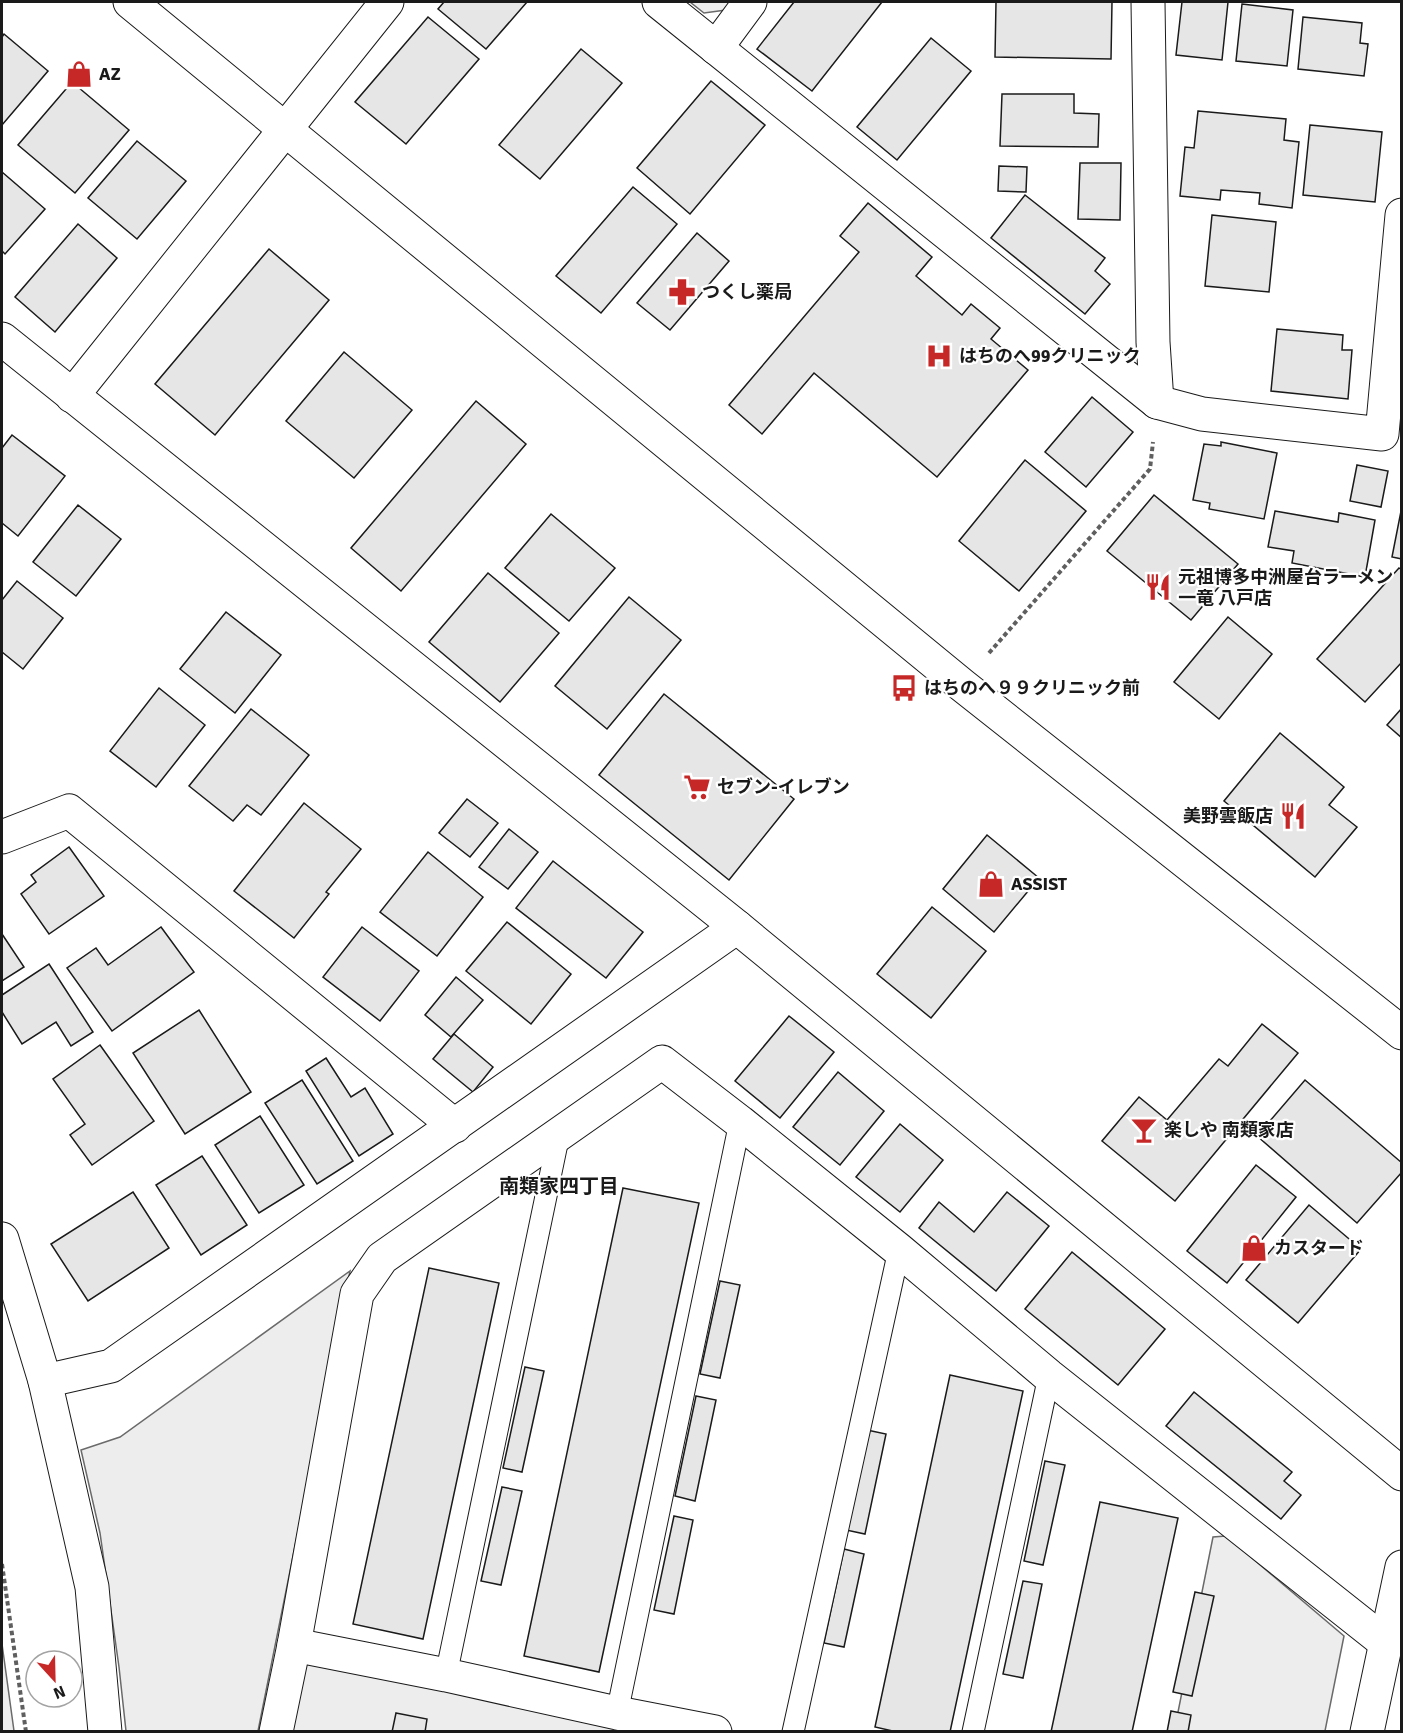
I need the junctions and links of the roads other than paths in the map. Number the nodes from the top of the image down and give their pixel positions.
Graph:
1 (130, 2) edge
2 (387, 2) edge
3 (659, 2) edge
4 (750, 2) edge
5 (1148, 2) edge
6 (716, 48) junction
7 (286, 129) junction
8 (1401, 215) edge
9 (2, 339) edge
10 (72, 396) junction
11 (1157, 402) junction
12 (2, 837) edge
13 (737, 927) junction
14 (1401, 1033) edge
15 (740, 1122) junction
16 (455, 1126) junction
17 (559, 1134) junction
18 (2, 1239) edge
19 (899, 1250) junction
20 (1049, 1376) junction
21 (45, 1381) junction
22 (1401, 1474) edge
23 (1401, 1567) edge
24 (1386, 1643) junction
25 (294, 1645) junction
26 (446, 1675) junction
27 (617, 1713) junction
28 (105, 1731) edge
29 (276, 1731) edge
30 (715, 1731) edge
31 (793, 1731) edge
32 (973, 1731) edge
33 (1367, 1731) edge

1 - 7 street
2 - 7 street
3 - 6 street
4 - 6 street
5 - 11 street
6 - 11 street
7 - 10 street
7 - 14 street
8 - 11 street
9 - 10 street
10 - 13 street
12 - 16 street
13 - 16 street
13 - 22 street
15 - 17 street
15 - 19 street
15 - 27 lane
16 - 21 street
17 - 25 street
17 - 26 lane
18 - 21 street
19 - 20 street
19 - 31 lane
20 - 24 street
20 - 32 lane
21 - 28 street
23 - 24 street
24 - 33 street
25 - 26 street
25 - 29 street
26 - 27 street
27 - 30 street

